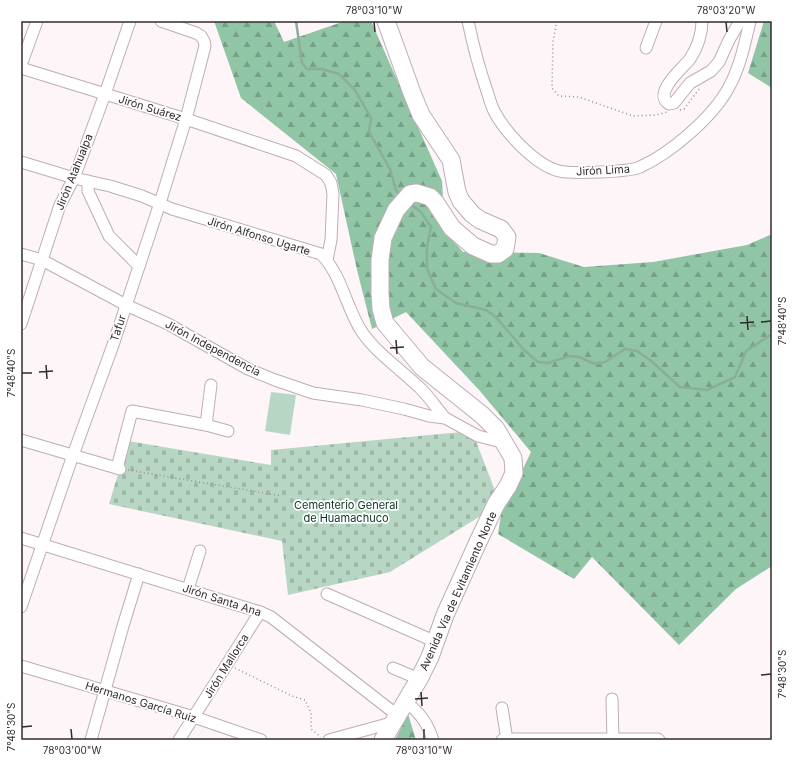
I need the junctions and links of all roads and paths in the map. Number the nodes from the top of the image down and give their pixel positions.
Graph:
1 (38, 21) edge
2 (130, 21) edge
3 (161, 21) edge
4 (386, 21) edge
5 (468, 21) edge
6 (557, 21) edge
7 (656, 21) edge
8 (702, 21) edge
9 (740, 21) edge
10 (750, 21) edge
11 (646, 48) dead end
12 (21, 67) edge
13 (700, 88) dead end
14 (105, 94) junction
15 (678, 110) dead end
16 (670, 112) dead end
17 (186, 119) junction
18 (21, 162) edge
19 (74, 178) junction
20 (88, 181) junction
21 (160, 203) junction
22 (21, 254) edge
23 (42, 260) junction
24 (327, 260) junction
25 (139, 266) junction
26 (126, 305) junction
27 (21, 324) edge
28 (211, 385) dead end
29 (445, 418) junction
30 (206, 425) junction
31 (228, 431) dead end
32 (21, 440) edge
33 (505, 443) junction
34 (72, 455) junction
35 (118, 468) junction
36 (282, 496) dead end
37 (21, 538) edge
38 (43, 544) junction
39 (200, 552) dead end
40 (139, 574) junction
41 (188, 589) junction
42 (328, 594) dead end
43 (21, 607) edge
44 (260, 612) junction
45 (436, 642) junction
46 (228, 664) junction
47 (21, 666) edge
48 (393, 668) dead end
49 (419, 679) junction
50 (105, 691) junction
51 (612, 699) dead end
52 (502, 708) dead end
53 (398, 713) junction
54 (194, 717) junction
55 (561, 739) edge
56 (613, 739) edge
57 (91, 740) edge
58 (179, 740) edge
59 (259, 740) edge
60 (326, 740) edge
61 (329, 740) edge
62 (383, 740) edge
63 (433, 740) edge
64 (505, 740) edge
65 (659, 740) edge

1 - 12 street
2 - 14 street, Jirón Atahualpa
3 - 17 street, Tafur
4 - 33 highway, Avenida Vía de Evitamiento Norte
5 - 10 street, Jirón Lima
6 - 16 path
7 - 11 street
8 - 9 street
12 - 14 street, Jirón Suárez
13 - 15 path
14 - 17 street, Jirón Suárez
14 - 19 street, Jirón Atahualpa
17 - 21 street, Tafur
17 - 24 street, Jirón Suárez
18 - 19 street, Jirón Alfonso Ugarte
19 - 20 street, Jirón Alfonso Ugarte
19 - 23 street, Jirón Atahualpa
20 - 21 street, Jirón Alfonso Ugarte
20 - 25 street
21 - 24 street, Jirón Alfonso Ugarte
21 - 25 street, Tafur
22 - 23 street, Jirón Independencia
23 - 26 street, Jirón Independencia
23 - 27 street, Jirón Atahualpa
24 - 29 street
25 - 26 street, Tafur
26 - 29 street, Jirón Independencia
26 - 34 street, Tafur
28 - 30 street
29 - 33 street, Jirón Independencia
30 - 31 street
30 - 35 street
32 - 34 street
33 - 45 highway, Avenida Vía de Evitamiento Norte
34 - 35 street
34 - 38 street, Tafur
35 - 36 path
37 - 38 street, Jirón Santa Ana
38 - 40 street, Jirón Santa Ana
38 - 43 street, Tafur
39 - 41 street
40 - 41 street, Jirón Santa Ana
40 - 50 street
41 - 44 street, Jirón Santa Ana
42 - 45 street
44 - 46 street, Jirón Mallorca
44 - 53 street, Jirón Santa Ana
45 - 49 highway, Avenida Vía de Evitamiento Norte
46 - 54 street, Jirón Mallorca
46 - 60 path
47 - 50 street, Hermanos García Ruiz
48 - 49 street
49 - 53 highway, Avenida Vía de Evitamiento Norte
50 - 54 street, Hermanos García Ruiz
50 - 57 street
51 - 56 street
52 - 64 street
53 - 61 street
53 - 62 highway, Avenida Vía de Evitamiento Norte
53 - 63 street, Jirón Santa Ana
54 - 58 street, Jirón Mallorca
54 - 59 street, Hermanos García Ruiz
55 - 56 street
55 - 64 street
56 - 65 street

